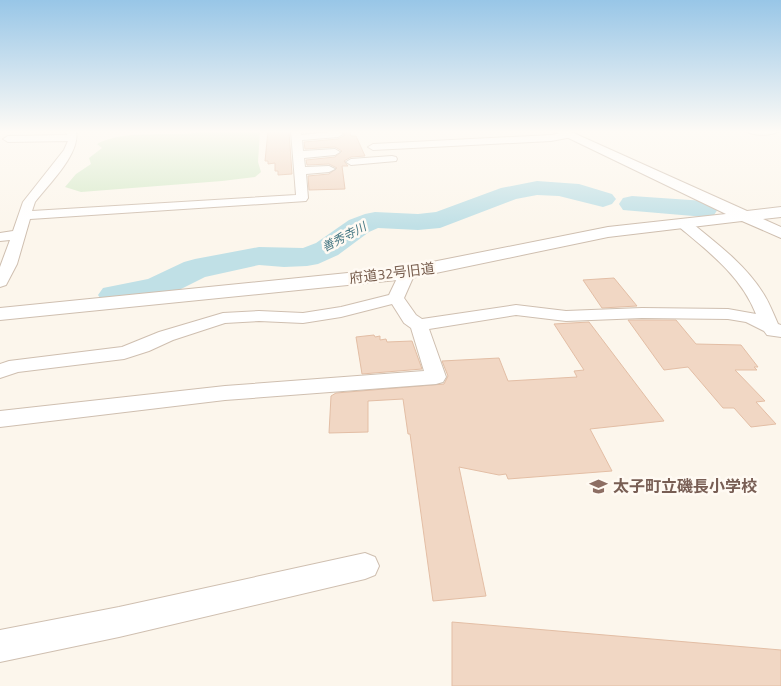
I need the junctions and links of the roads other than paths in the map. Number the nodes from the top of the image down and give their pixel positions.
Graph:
1 (60, 163) edge
2 (299, 163) edge
3 (630, 163) edge
4 (330, 169) dead end
5 (299, 171) junction
6 (781, 212) edge
7 (23, 216) junction
8 (747, 217) junction
9 (683, 223) junction
10 (781, 233) edge
11 (18, 235) junction
12 (0, 237) edge
13 (406, 273) junction
14 (0, 282) edge
15 (396, 298) junction
16 (0, 314) edge
17 (419, 325) junction
18 (778, 334) edge
19 (0, 371) edge
20 (0, 419) edge
21 (365, 566) dead end
22 (0, 646) edge

1 - 7 street
2 - 5 street
3 - 8 street
4 - 5 street
5 - 7 street
6 - 8 street, 府道32号旧道
7 - 11 street
8 - 9 street, 府道32号旧道
8 - 10 street
9 - 13 street, 府道32号旧道
9 - 18 street
11 - 12 street
11 - 14 street
13 - 15 street
13 - 16 street, 府道32号旧道
15 - 17 street
15 - 19 street
17 - 18 street
17 - 20 street
21 - 22 street

